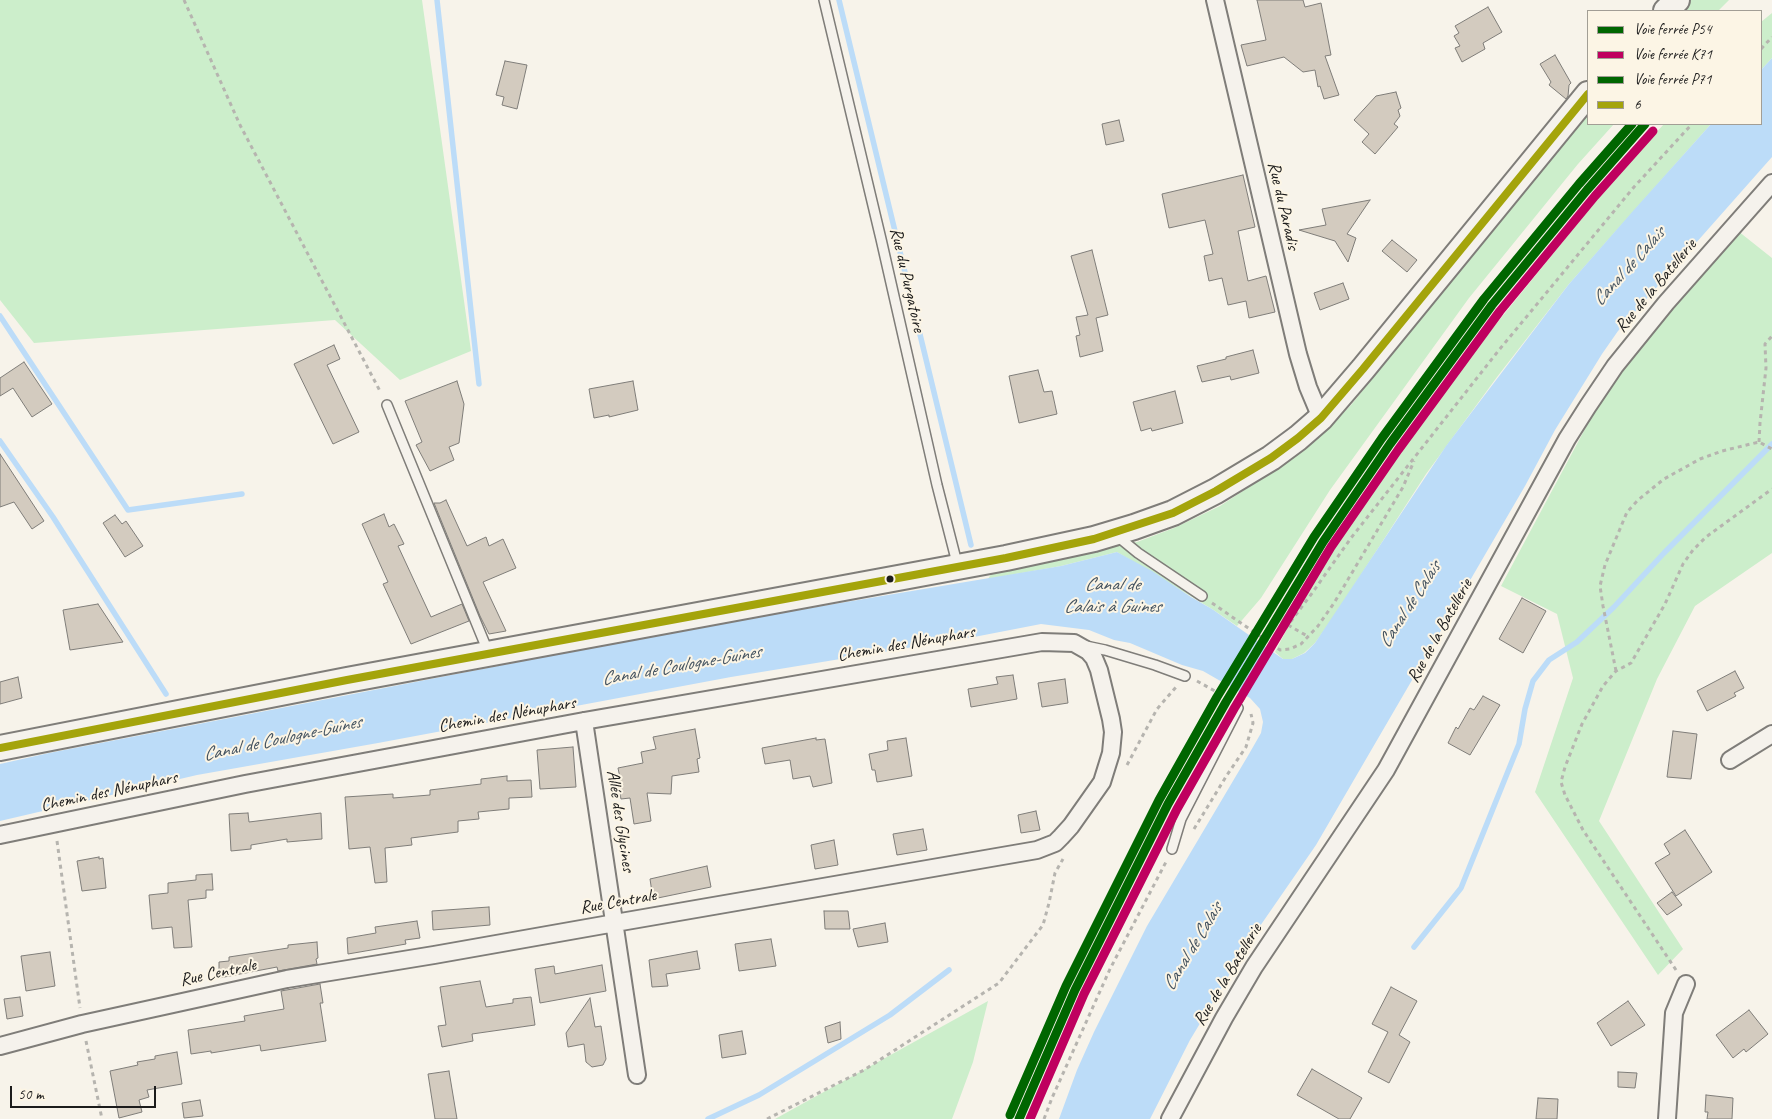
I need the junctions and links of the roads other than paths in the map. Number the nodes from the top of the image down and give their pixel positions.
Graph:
1 (824, 0) edge
2 (1215, 0) edge
3 (1677, 0) edge
4 (1667, 10) edge
5 (1587, 95) edge
6 (1772, 183) edge
7 (387, 405) road end
8 (1321, 418) junction
9 (1114, 534) junction
10 (958, 567) junction
11 (1202, 596) road end
12 (1081, 645) junction
13 (489, 654) junction
14 (1185, 676) road end
15 (1241, 708) road end
16 (584, 721) junction
17 (1772, 734) edge
18 (0, 748) edge
19 (1730, 760) dead end
20 (0, 835) edge
21 (1172, 849) road end
22 (615, 923) junction
23 (1686, 984) dead end
24 (0, 1046) edge
25 (637, 1075) dead end
26 (1170, 1119) edge
27 (1667, 1119) edge

1 - 10 lane, Rue du Purgatoire
2 - 8 street, Rue du Paradis
3 - 4 main road
5 - 8 main road
6 - 26 street, Rue de la Batellerie
7 - 13 lane
8 - 9 main road
9 - 10 main road
9 - 11 lane
10 - 13 main road
12 - 14 lane
12 - 16 street, Chemin des Nénuphars
12 - 22 street, Rue Centrale
13 - 18 main road
15 - 21 lane
16 - 20 street, Chemin des Nénuphars
16 - 22 street, Allée des Glycines
17 - 19 street
22 - 24 street, Rue Centrale
22 - 25 street, Allée des Glycines
23 - 27 street

